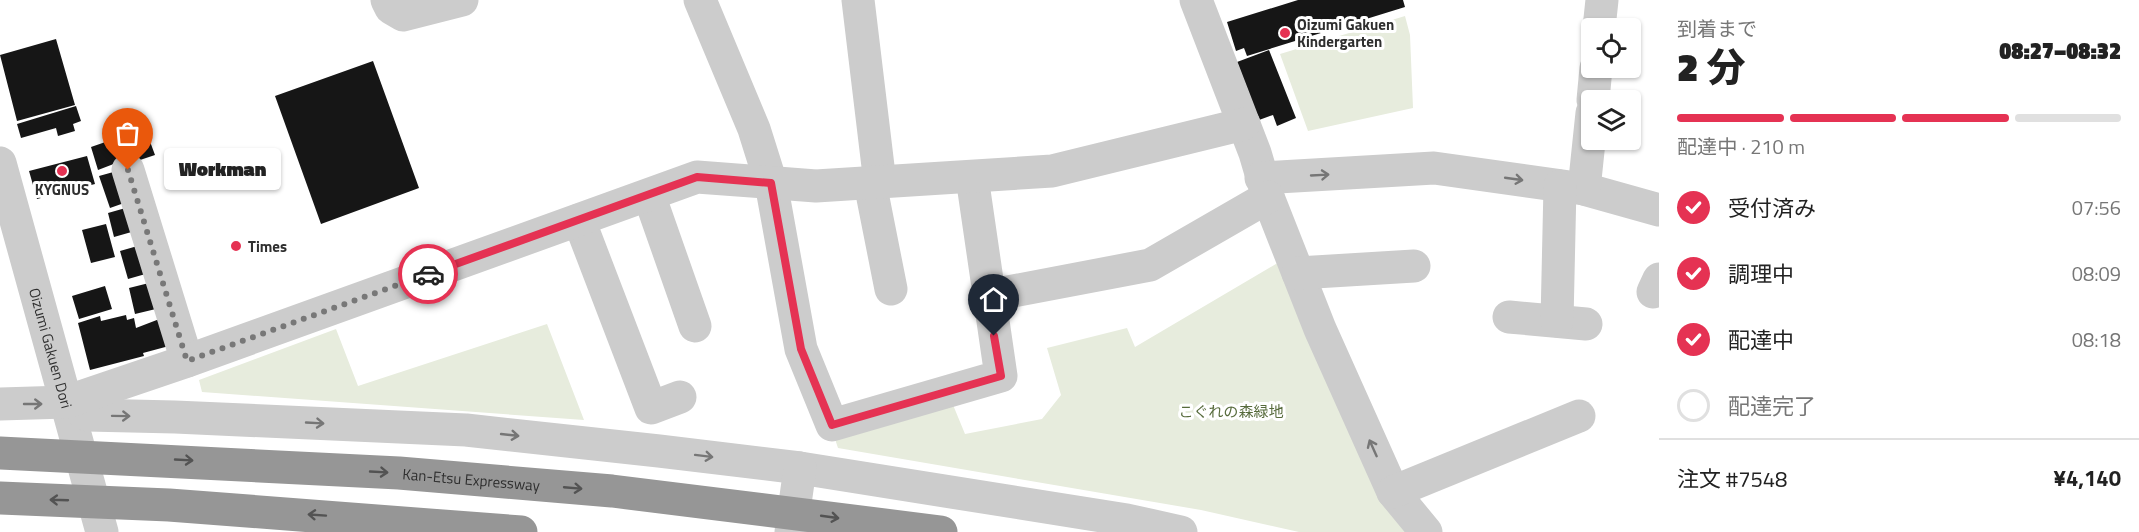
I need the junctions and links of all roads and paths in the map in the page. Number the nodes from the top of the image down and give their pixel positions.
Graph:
1 (387, 0) edge
2 (462, 0) edge
3 (699, 0) edge
4 (858, 0) edge
5 (1197, 0) edge
6 (1602, 0) edge
7 (1600, 18) edge
8 (1244, 124) junction
9 (1582, 150) edge
10 (1, 170) edge
11 (128, 170) dead end
12 (972, 177) junction
13 (771, 183) junction
14 (875, 183) junction
15 (1572, 187) junction
16 (1264, 188) junction
17 (649, 195) junction
18 (1659, 210) edge
19 (579, 220) junction
20 (1414, 266) dead end
21 (1298, 273) junction
22 (891, 289) dead end
23 (987, 296) junction
24 (1509, 317) dead end
25 (695, 326) dead end
26 (174, 365) junction
27 (680, 397) dead end
28 (66, 402) junction
29 (0, 404) edge
30 (1579, 416) dead end
31 (175, 417) junction
32 (0, 453) edge
33 (800, 468) junction
34 (1394, 492) junction
35 (0, 498) edge
36 (102, 532) edge
37 (521, 532) edge
38 (792, 532) edge
39 (940, 532) edge
40 (1182, 532) edge
41 (1426, 532) edge

1 - 2 street
3 - 13 street
4 - 14 street
5 - 8 street
6 - 7 street
8 - 12 street
8 - 16 street
9 - 15 street
10 - 28 street, Oizumi Gakuen Dori
11 - 26 street
12 - 14 street
12 - 23 street
13 - 14 street
13 - 17 street
13 - 23 street
14 - 22 street
16 -> 15 street
15 - 18 street
15 - 24 street
16 - 21 street
16 - 23 street
17 - 19 street
17 - 25 street
19 - 26 street
19 - 27 street
20 - 21 street
34 -> 21 street
26 - 28 street
26 - 31 street
29 -> 28 street
28 -> 31 street
28 - 36 street, Oizumi Gakuen Dori
30 - 34 street
31 -> 33 street
32 -> 39 highway, Kan-Etsu Expressway, bridge
33 - 38 street
33 - 40 street
34 - 41 street
37 -> 35 highway, bridge

